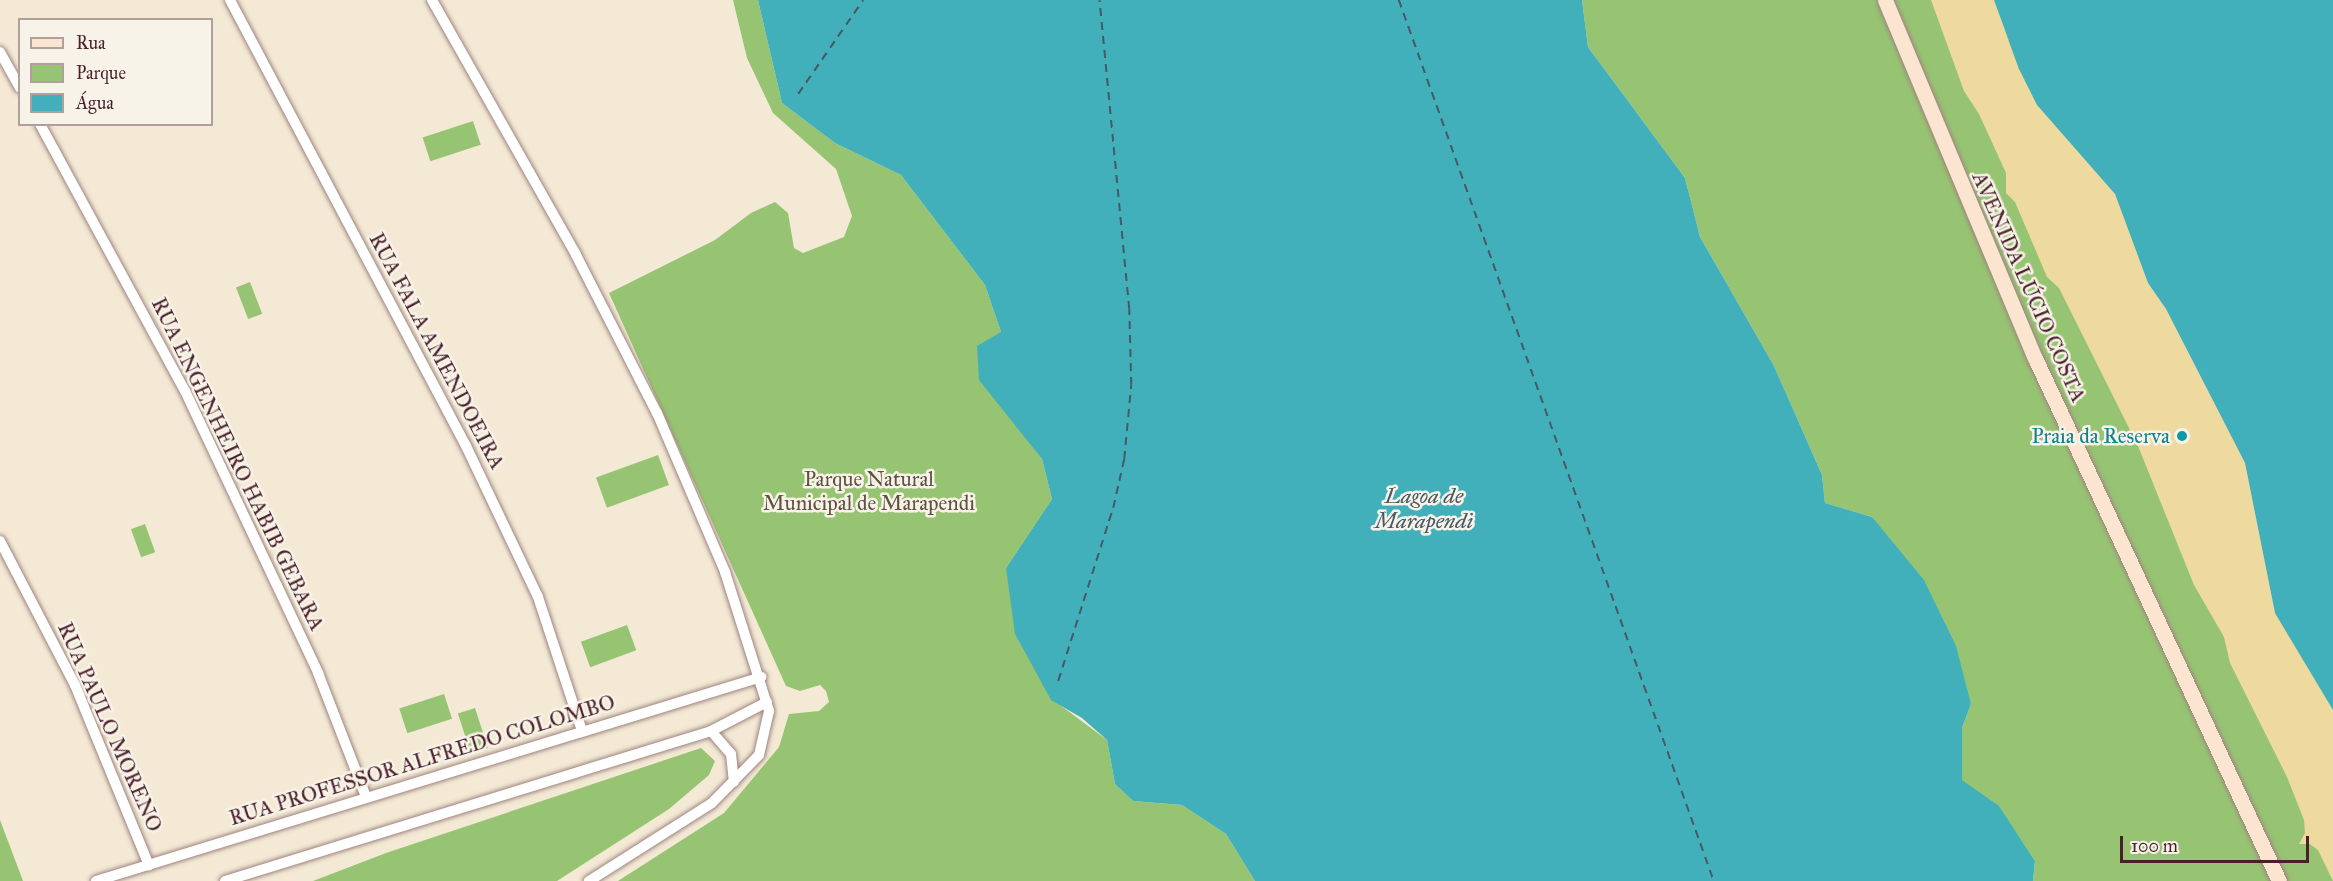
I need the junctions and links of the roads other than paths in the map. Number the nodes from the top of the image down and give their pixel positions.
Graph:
1 (230, 0) edge
2 (432, 0) edge
3 (1885, 0) edge
4 (0, 52) edge
5 (18, 84) edge
6 (41, 126) edge
7 (0, 541) edge
8 (761, 677) junction
9 (767, 702) junction
10 (582, 731) junction
11 (711, 731) junction
12 (734, 782) junction
13 (366, 797) junction
14 (149, 865) junction
15 (96, 881) edge
16 (225, 881) edge
17 (589, 881) edge
18 (2279, 881) edge

1 - 10 street, RUA FALA AMENDOEIRA
2 - 8 street
3 - 18 main road, AVENIDA LÚCIO COSTA
4 - 5 street
6 - 13 street, RUA ENGENHEIRO HABIB GEBARA
7 - 14 street, RUA PAULO MORENO
8 - 9 street
8 - 10 street, RUA PROFESSOR ALFREDO COLOMBO
9 - 11 street
9 - 12 street
10 - 13 street, RUA PROFESSOR ALFREDO COLOMBO
11 - 12 street
11 - 16 street
12 - 17 street
13 - 14 street, RUA PROFESSOR ALFREDO COLOMBO
14 - 15 street, RUA PROFESSOR ALFREDO COLOMBO

